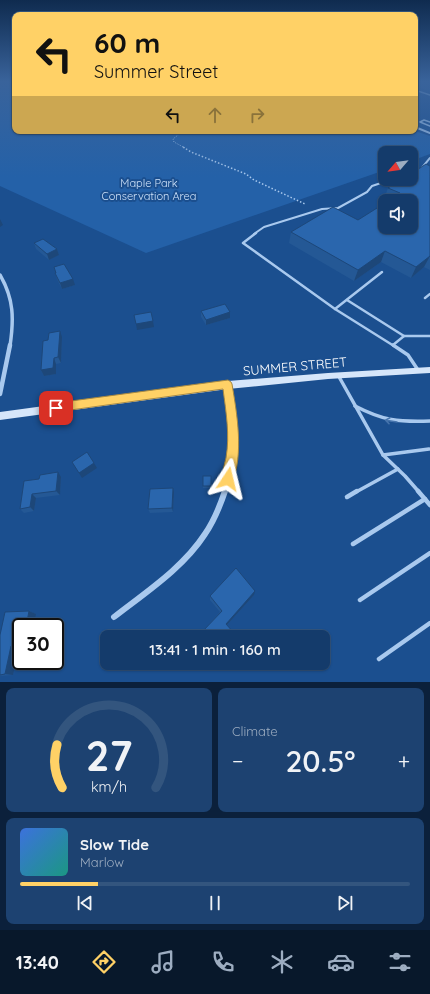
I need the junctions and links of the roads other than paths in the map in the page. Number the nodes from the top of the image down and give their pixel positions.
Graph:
1 (430, 122) edge
2 (430, 126) edge
3 (418, 128) edge
4 (430, 133) edge
5 (430, 158) edge
6 (418, 171) edge
7 (378, 184) edge
8 (382, 272) dead end
9 (0, 275) edge
10 (430, 294) edge
11 (425, 298) dead end
12 (347, 300) junction
13 (335, 308) junction
14 (404, 336) junction
15 (430, 336) edge
16 (393, 345) junction
17 (418, 370) junction
18 (430, 370) edge
19 (338, 375) junction
20 (228, 384) junction
21 (0, 394) edge
22 (354, 406) junction
23 (0, 416) edge
24 (430, 421) edge
25 (429, 449) edge
26 (383, 455) junction
27 (398, 469) junction
28 (347, 497) dead end
29 (425, 499) junction
30 (430, 505) edge
31 (353, 544) dead end
32 (430, 553) edge
33 (360, 600) dead end
34 (114, 617) dead end
35 (430, 623) edge
36 (379, 659) dead end

1 - 2 lane
3 - 4 street
5 - 6 lane
7 - 13 lane
8 - 12 lane
9 - 21 street
10 - 11 lane
12 - 13 lane
12 - 14 lane
13 - 16 lane
14 - 15 lane
14 - 16 lane
16 - 17 lane
17 - 18 main road, SUMMER STREET
17 - 19 main road, SUMMER STREET
19 - 20 main road, SUMMER STREET
19 - 22 lane
20 - 23 main road, SUMMER STREET
20 - 34 street
24 -> 22 lane
22 - 26 lane
25 - 26 lane
26 - 27 lane
27 - 28 lane
27 - 29 lane
29 - 30 lane
29 - 31 lane
32 - 33 lane
35 - 36 lane

